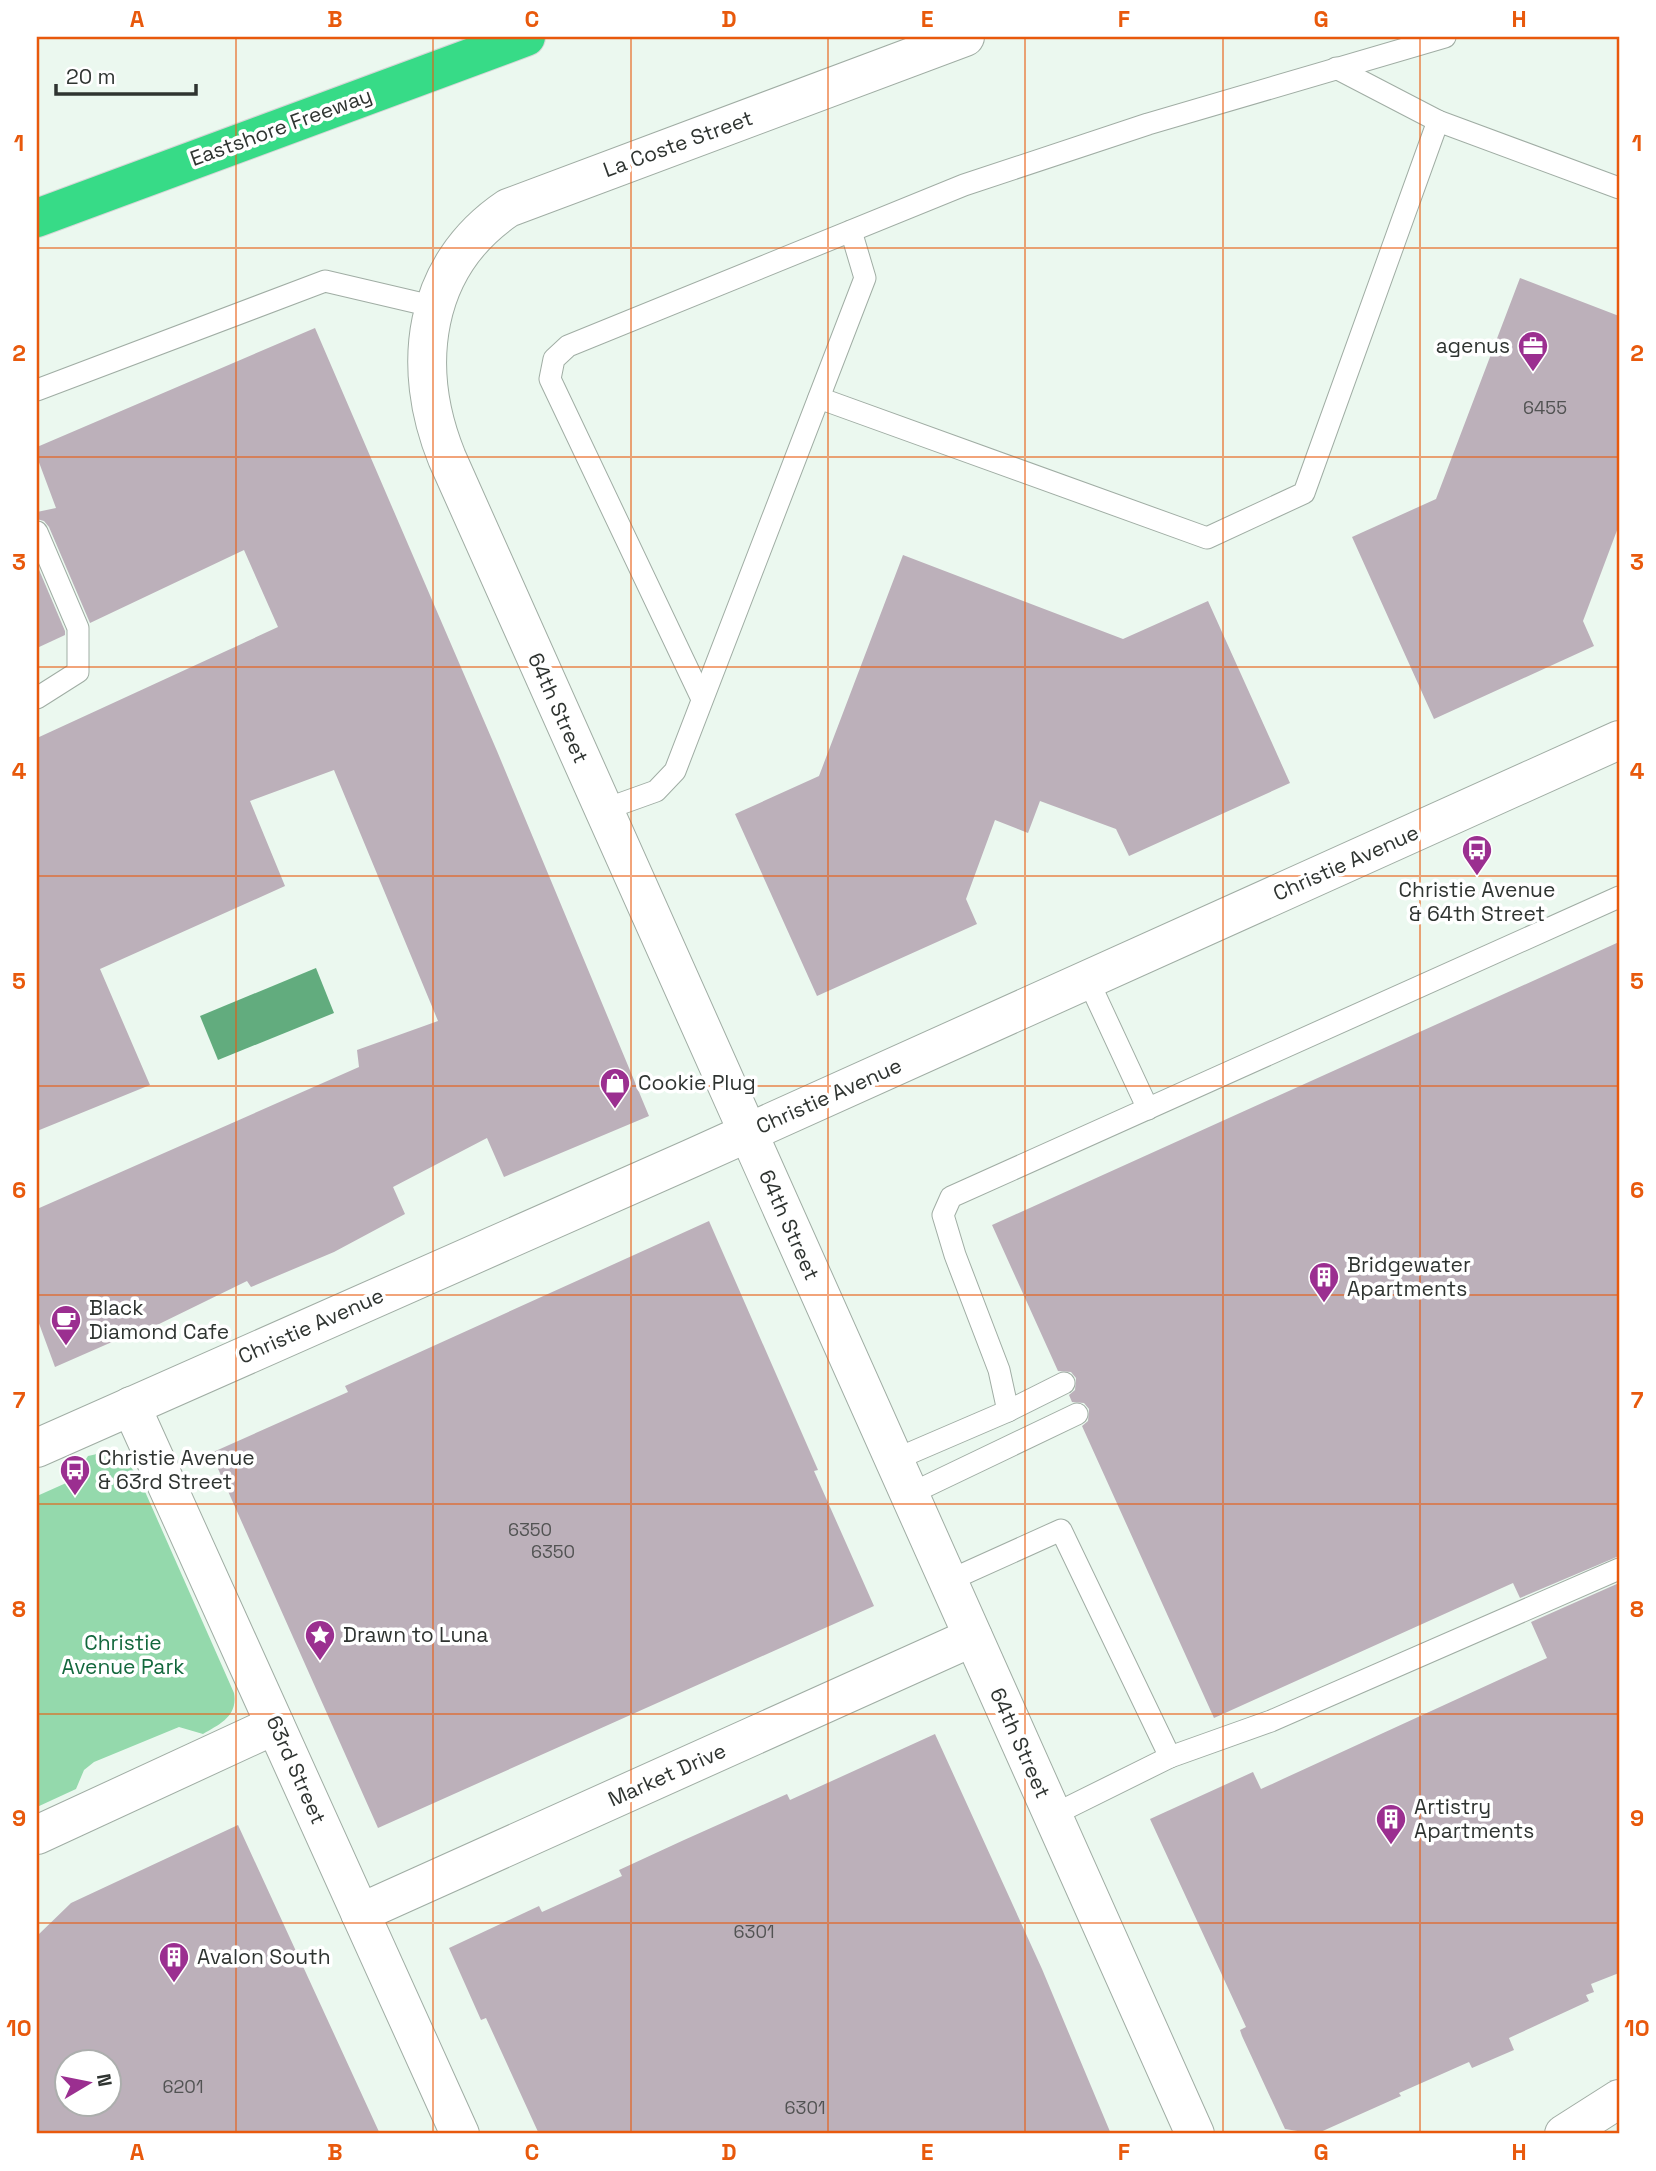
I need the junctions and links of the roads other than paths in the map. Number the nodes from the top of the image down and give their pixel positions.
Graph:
1 (526, 37) edge
2 (965, 37) edge
3 (1445, 37) edge
4 (1336, 68) junction
5 (1438, 121) junction
6 (1619, 188) edge
7 (37, 218) edge
8 (851, 232) junction
9 (436, 307) junction
10 (37, 390) edge
11 (819, 398) junction
12 (37, 532) edge
13 (37, 698) edge
14 (702, 699) junction
15 (1619, 740) edge
16 (603, 810) junction
17 (1619, 897) edge
18 (1088, 979) junction
19 (1148, 1109) junction
20 (748, 1133) junction
21 (1063, 1383) dead end
22 (131, 1406) junction
23 (1009, 1410) junction
24 (1077, 1413) dead end
25 (37, 1448) edge
26 (894, 1460) junction
27 (910, 1494) junction
28 (1619, 1569) edge
29 (948, 1581) junction
30 (973, 1637) junction
31 (275, 1725) junction
32 (1170, 1757) junction
33 (1053, 1815) junction
34 (37, 1835) edge
35 (360, 1913) junction
36 (1619, 2099) edge
37 (460, 2134) edge
38 (1195, 2134) edge
39 (1564, 2134) edge

1 - 7 highway, Eastshore Freeway
2 - 9 street, La Coste Street
3 - 4 lane
4 - 5 lane
4 - 8 lane
5 - 6 lane
5 - 11 lane
8 - 11 lane
8 - 14 lane
9 - 10 lane
9 - 16 street, 64th Street
11 - 14 lane
12 - 13 lane
14 - 16 lane
15 - 18 street, Christie Avenue
16 - 20 street, 64th Street
17 - 19 lane
18 - 19 lane
18 - 20 street, Christie Avenue
19 - 23 lane
20 - 22 street, Christie Avenue
20 - 26 street, 64th Street
21 - 23 lane
22 - 25 street, Christie Avenue
22 - 31 street, 63rd Street
23 - 26 lane
24 - 27 lane
26 - 27 street, 64th Street
27 - 29 street, 64th Street
28 - 32 lane
29 - 30 street, 64th Street
29 - 32 lane
30 - 33 street, 64th Street
30 - 35 street, Market Drive
31 - 34 street
31 - 35 street, 63rd Street
32 - 33 lane
33 - 38 street, 64th Street
35 - 37 street, 63rd Street
36 - 39 street

